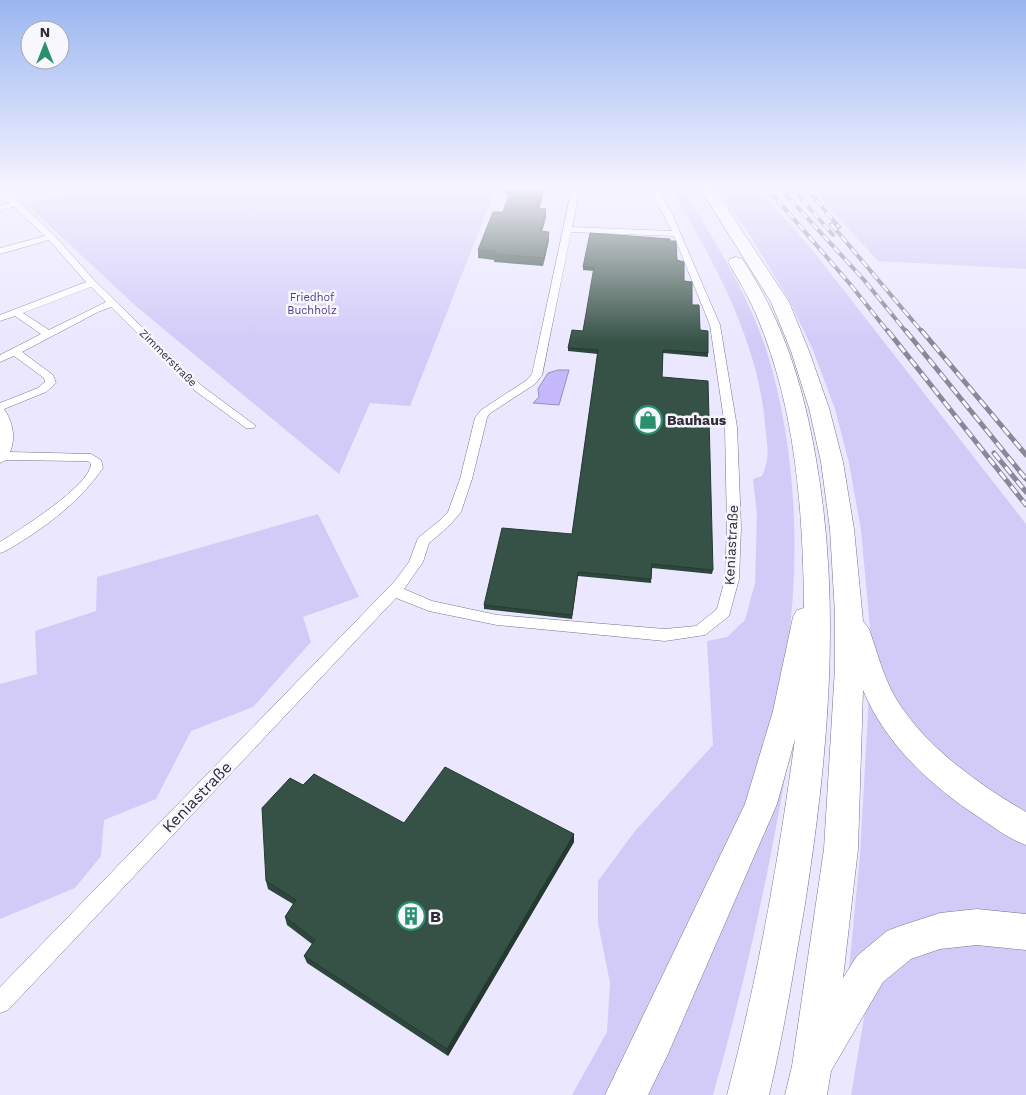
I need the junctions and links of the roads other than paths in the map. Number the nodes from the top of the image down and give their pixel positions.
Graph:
1 (43, 239) edge
2 (52, 239) edge
3 (565, 239) edge
4 (679, 239) edge
5 (723, 239) edge
6 (740, 239) edge
7 (0, 251) edge
8 (92, 283) junction
9 (113, 303) junction
10 (16, 312) junction
11 (0, 318) edge
12 (48, 334) junction
13 (15, 351) junction
14 (0, 359) edge
15 (51, 383) joint
16 (0, 407) edge
17 (0, 412) edge
18 (250, 426) dead end
19 (1, 457) edge
20 (0, 548) edge
21 (818, 566) junction
22 (394, 591) junction
23 (849, 614) junction
24 (1026, 830) edge
25 (1026, 932) edge
26 (0, 1002) edge
27 (809, 1080) edge
28 (626, 1095) edge
29 (748, 1095) edge

1 - 7 street
2 - 8 street, Zimmerstraße
3 - 22 street, Keniastraße
4 - 22 street, Keniastraße
5 - 21 highway
6 - 23 highway
8 - 9 street, Zimmerstraße
8 - 10 street
9 - 12 street
9 - 18 street, Zimmerstraße
10 - 11 street
10 - 12 street
12 - 13 street
13 - 14 street
13 - 15 street
15 - 16 street
17 - 19 street
19 - 20 street
21 - 28 highway
21 - 29 highway
22 - 26 street, Keniastraße
23 - 24 highway
23 - 27 highway
25 - 27 highway

